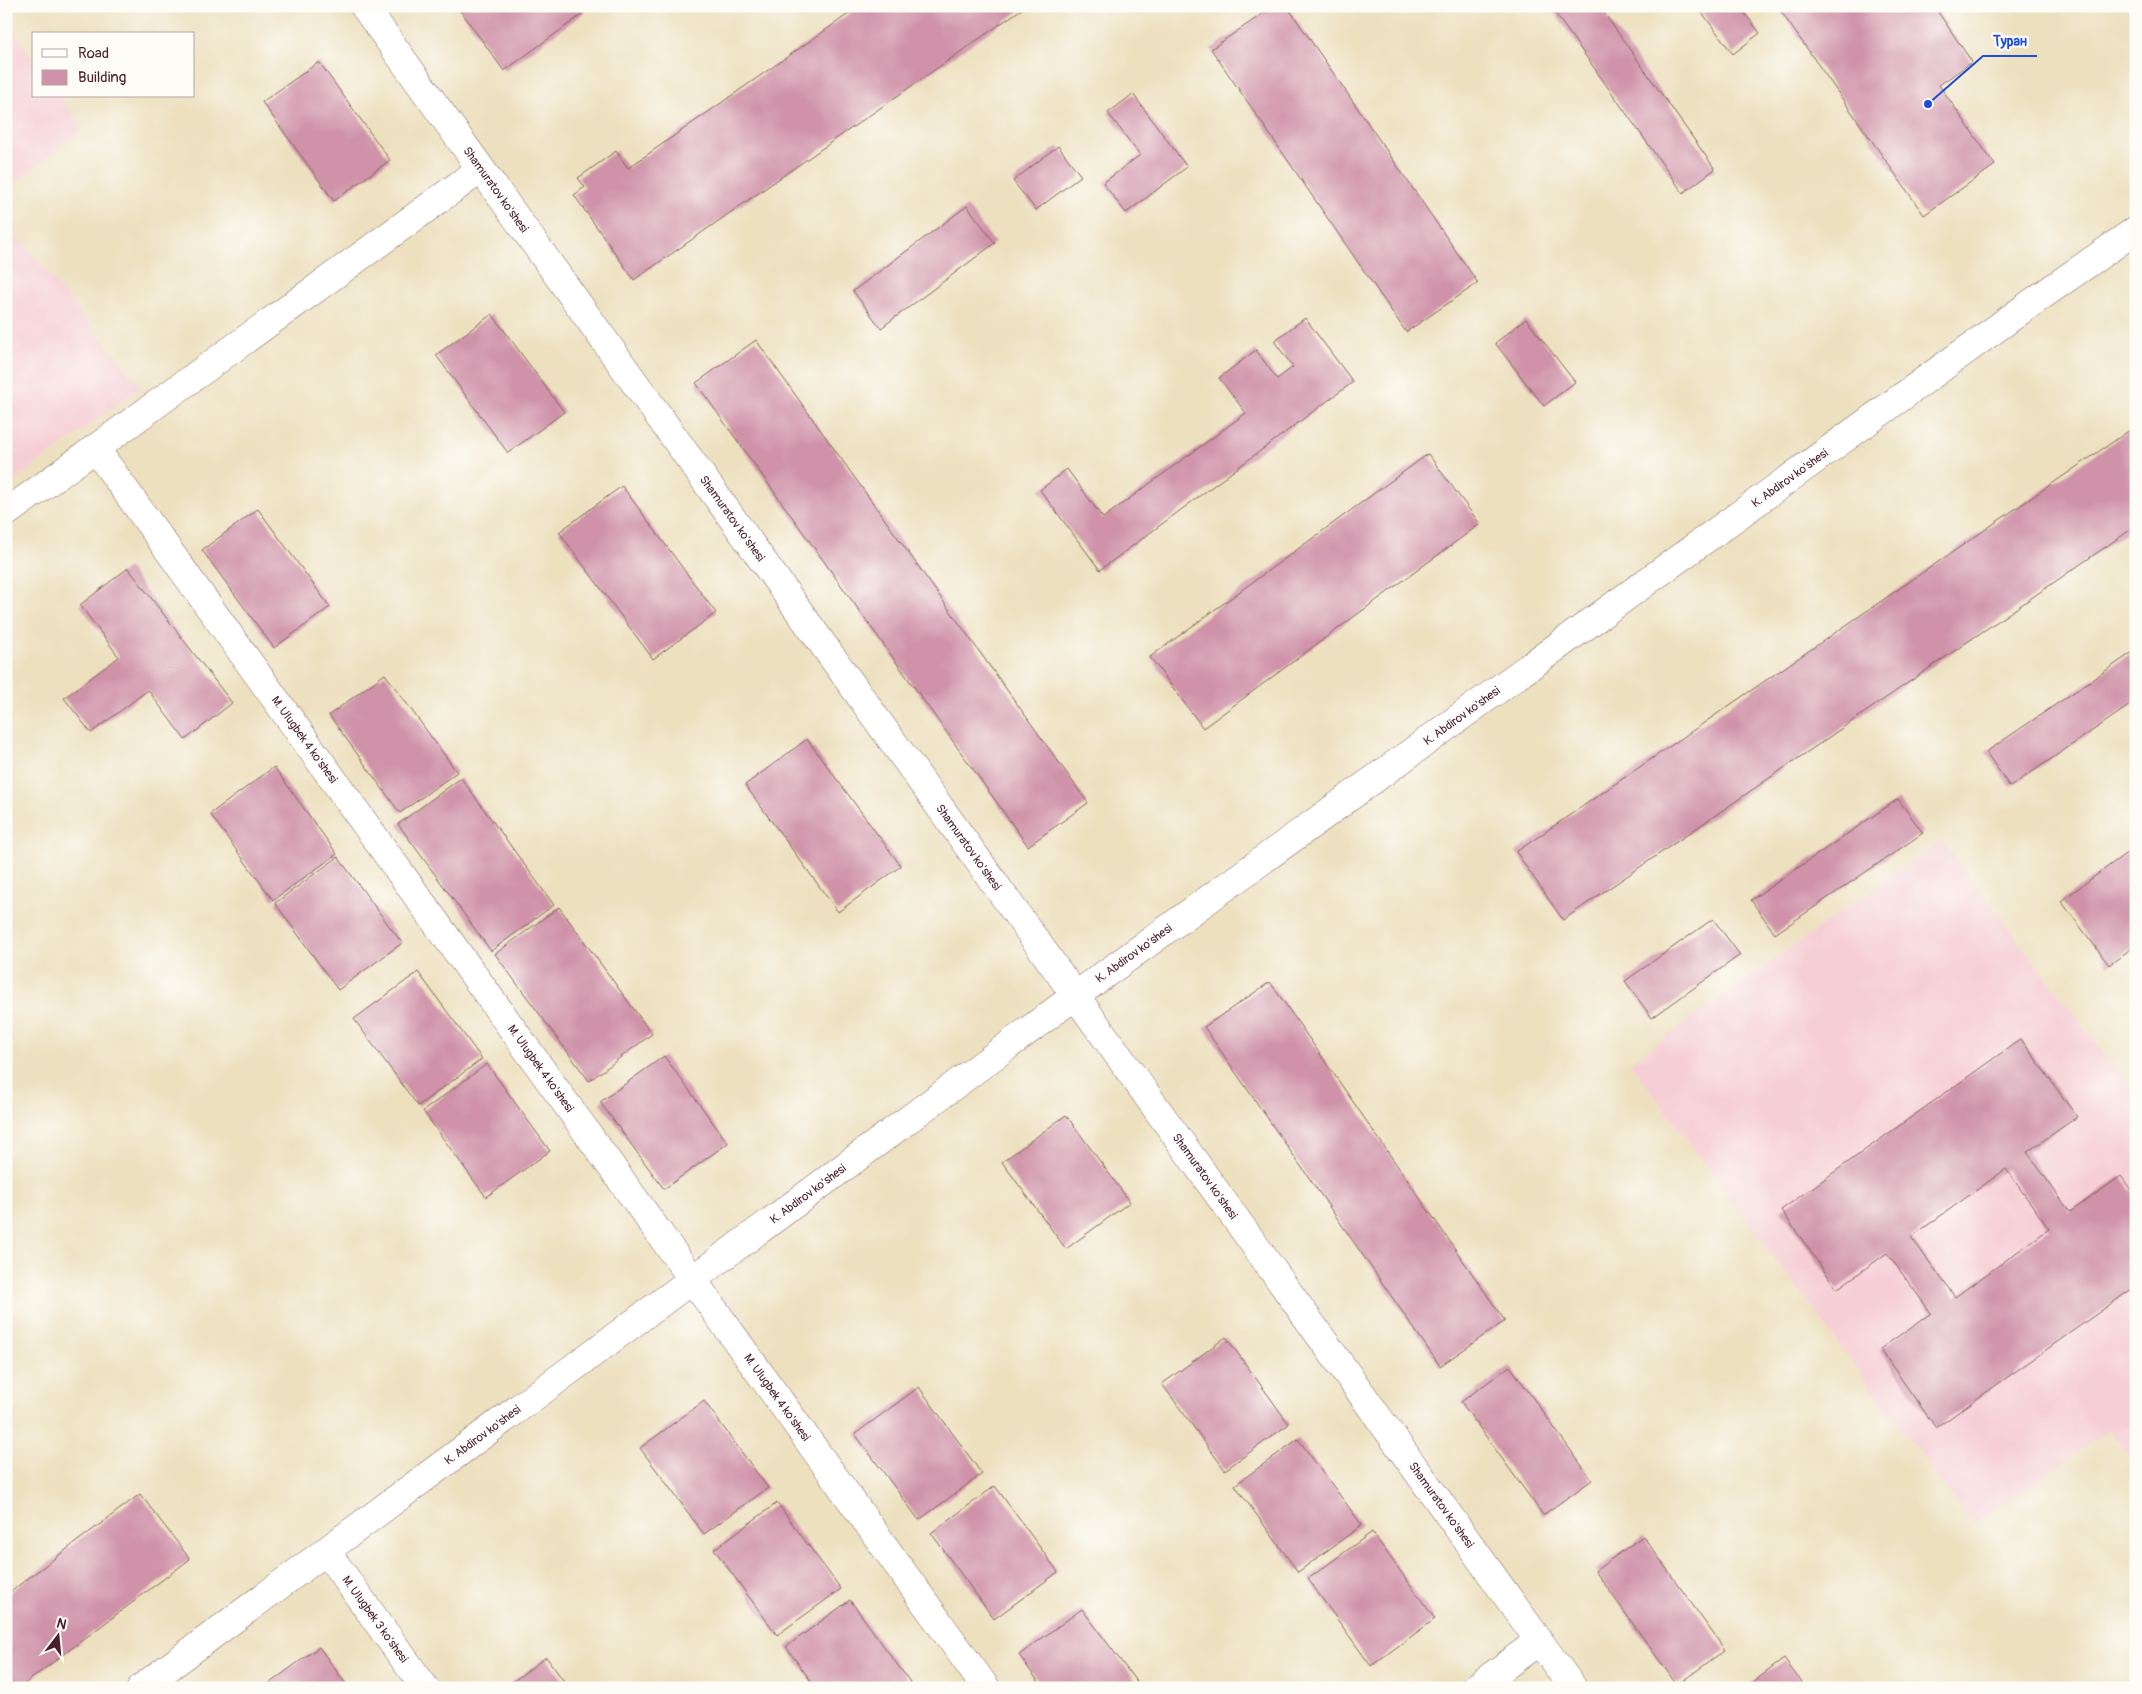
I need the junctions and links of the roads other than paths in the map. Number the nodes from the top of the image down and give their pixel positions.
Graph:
1 (364, 6) edge
2 (481, 169) junction
3 (2136, 230) edge
4 (95, 448) junction
5 (6, 513) edge
6 (1075, 996) junction
7 (693, 1279) junction
8 (326, 1550) junction
9 (1540, 1641) junction
10 (141, 1688) edge
11 (425, 1688) edge
12 (986, 1688) edge
13 (1475, 1688) edge
14 (1573, 1688) edge

1 - 2 street, Shamuratov ko'shesi
2 - 4 street
2 - 6 street, Shamuratov ko'shesi
3 - 6 street, K. Abdirov ko'shesi
4 - 5 street
4 - 7 street, M. Ulugbek 4 ko'shesi
6 - 7 street, K. Abdirov ko'shesi
6 - 9 street, Shamuratov ko'shesi
7 - 8 street, K. Abdirov ko'shesi
7 - 12 street, M. Ulugbek 4 ko'shesi
8 - 10 street, K. Abdirov ko'shesi
8 - 11 street, M. Ulugbek 3 ko'shesi
9 - 13 street
9 - 14 street, Shamuratov ko'shesi

